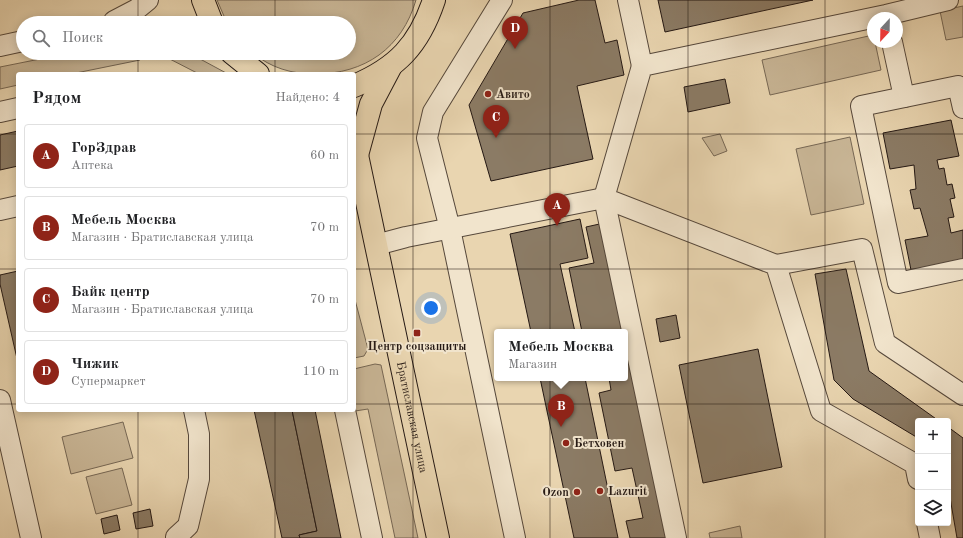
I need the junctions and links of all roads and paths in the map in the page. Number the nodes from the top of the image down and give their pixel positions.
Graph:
1 (148, 0) edge
2 (203, 0) edge
3 (434, 0) edge
4 (442, 0) edge
5 (502, 0) edge
6 (628, 0) edge
7 (948, 0) edge
8 (885, 11) edge
9 (122, 16) edge
10 (209, 16) edge
11 (427, 21) junction
12 (16, 43) edge
13 (0, 46) edge
14 (893, 48) edge
15 (233, 60) edge
16 (240, 60) edge
17 (391, 66) junction
18 (642, 66) junction
19 (254, 72) edge
20 (356, 85) edge
21 (904, 97) junction
22 (16, 108) edge
23 (963, 108) edge
24 (0, 112) edge
25 (356, 151) edge
26 (356, 158) edge
27 (604, 198) junction
28 (16, 206) edge
29 (0, 210) edge
30 (450, 229) junction
31 (888, 236) junction
32 (376, 245) junction
33 (862, 249) junction
34 (776, 265) junction
35 (963, 269) edge
36 (963, 395) edge
37 (0, 400) edge
38 (194, 412) edge
39 (345, 412) edge
40 (915, 464) edge
41 (928, 526) edge
42 (31, 538) edge
43 (175, 538) edge
44 (372, 538) edge
45 (438, 538) edge
46 (515, 538) edge
47 (676, 538) edge
48 (930, 538) edge

1 - 9 street
2 - 10 main road
3 - 11 main road, Братиславская улица
4 - 11 street
5 - 30 street
6 - 18 street
7 - 8 street
8 - 18 street
11 - 17 main road, Братиславская улица
12 - 13 street
14 - 21 street
15 - 19 street
16 - 19 main road
17 - 20 main road, Братиславская улица
17 - 25 main road, Братиславская улица
18 - 27 street
21 - 23 street
21 - 31 street
22 - 24 street
26 - 32 main road, Братиславская улица
27 - 30 street
27 - 34 street
27 - 47 street
28 - 29 street
30 - 32 street
30 - 46 street
31 - 33 street
31 - 35 street
32 - 45 main road, Братиславская улица
33 - 34 street
33 - 36 street
34 - 40 street
37 - 42 street
38 - 43 street
39 - 44 street
41 - 48 street

